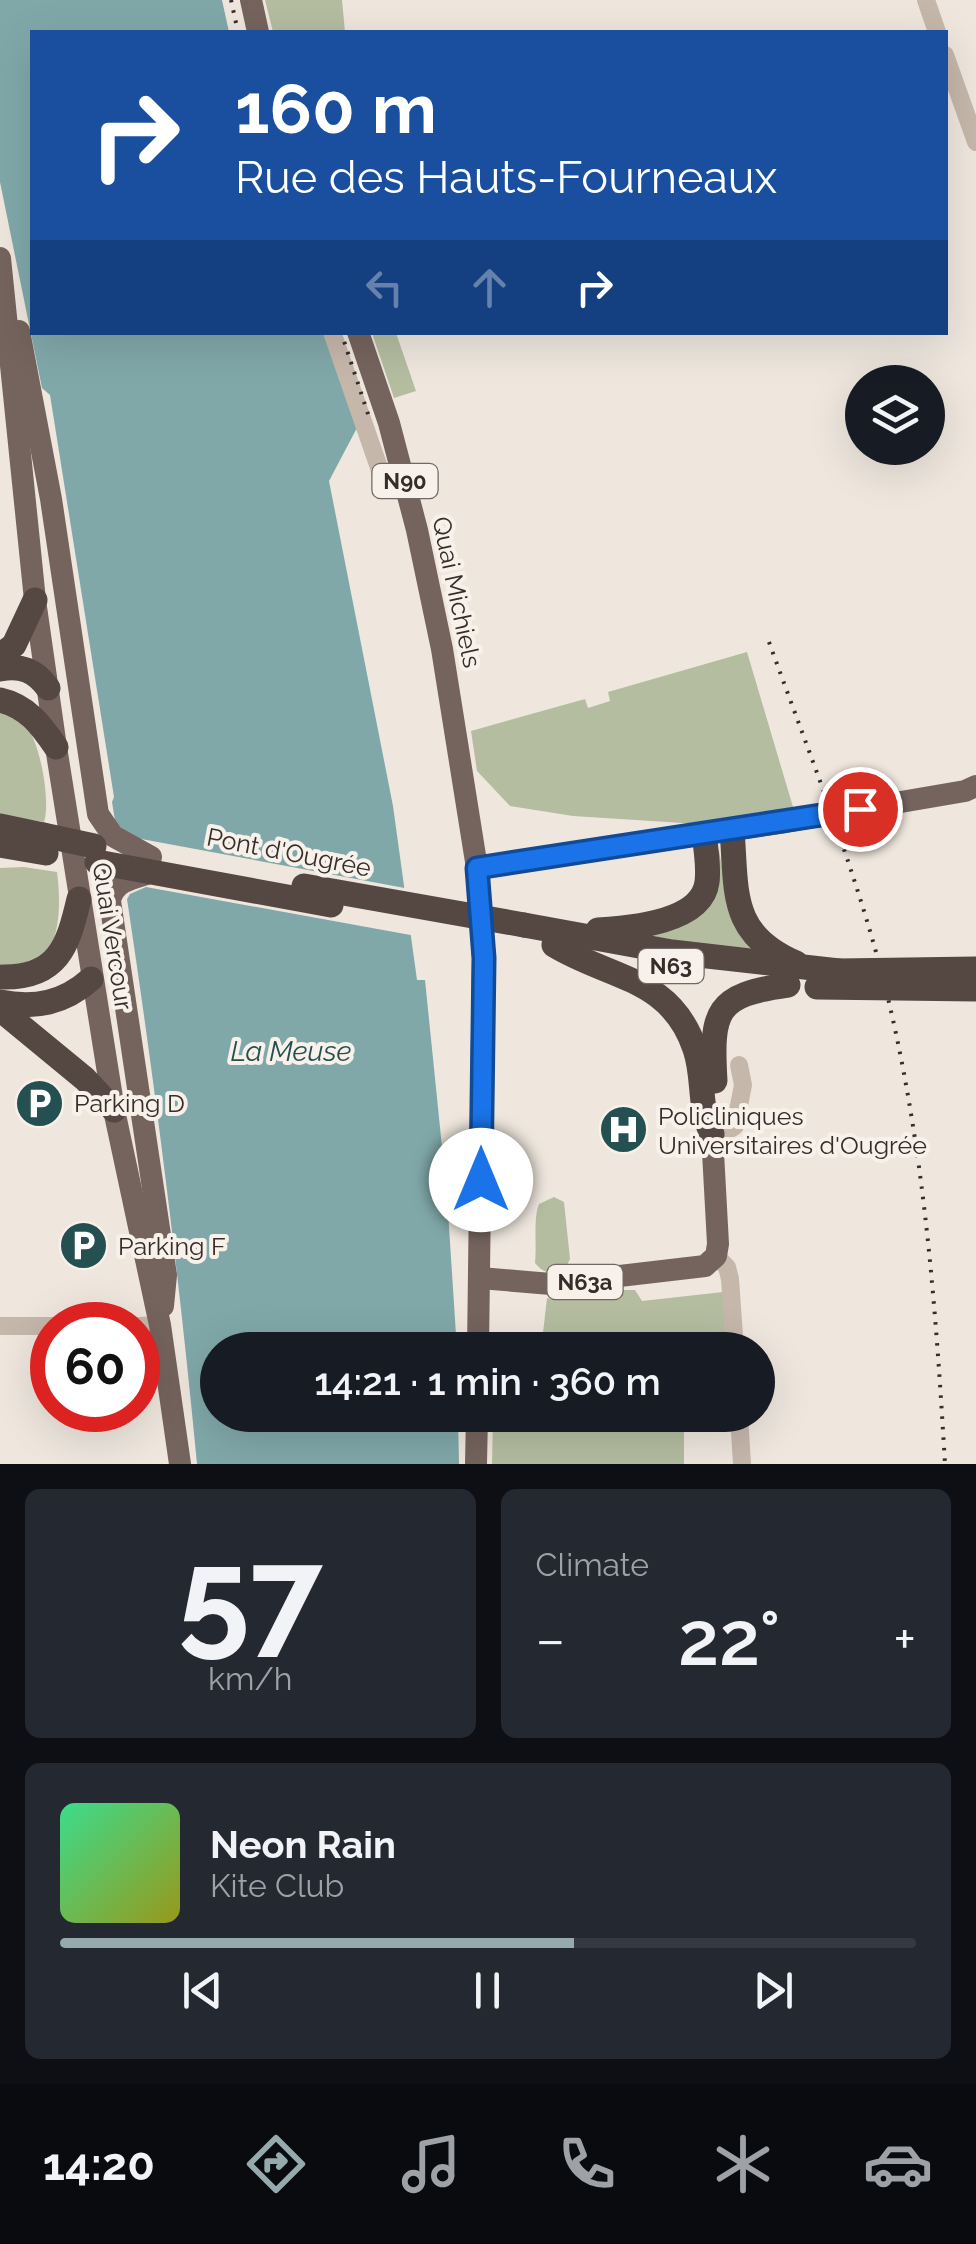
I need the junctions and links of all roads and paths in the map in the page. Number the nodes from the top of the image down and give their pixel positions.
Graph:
1 (250, 0) edge
2 (926, 0) edge
3 (258, 30) edge
4 (936, 30) edge
5 (948, 63) edge
6 (976, 142) edge
7 (0, 250) edge
8 (0, 258) edge
9 (333, 335) edge
10 (359, 335) edge
11 (0, 336) edge
12 (14, 412) junction
13 (406, 485) junction
14 (35, 600) junction
15 (0, 656) edge
16 (0, 669) edge
17 (48, 688) junction
18 (0, 700) edge
19 (56, 747) junction
20 (972, 791) edge
21 (732, 830) junction
22 (704, 834) junction
23 (18, 835) edge
24 (0, 857) edge
25 (152, 864) junction
26 (477, 868) junction
27 (79, 899) junction
28 (554, 938) junction
29 (976, 969) edge
30 (824, 976) junction
31 (0, 977) edge
32 (92, 979) junction
33 (788, 984) junction
34 (976, 988) edge
35 (0, 1006) edge
36 (739, 1065) dead end
37 (114, 1110) junction
38 (712, 1134) junction
39 (716, 1256) junction
40 (480, 1278) junction
41 (145, 1302) edge
42 (157, 1302) edge
43 (0, 1326) edge
44 (30, 1326) edge
45 (478, 1332) edge
46 (734, 1332) edge
47 (160, 1374) edge
48 (477, 1432) edge
49 (740, 1432) edge
50 (180, 1464) edge
51 (476, 1464) edge
52 (742, 1464) edge

1 - 3 main road
2 - 4 street
5 - 6 street
7 - 25 main road
8 - 12 main road, Quai Vercour
9 - 13 street
10 - 13 main road, Quai Michiels / N90
11 - 12 main road, Quai Vercour
12 - 14 main road, Quai Vercour
13 - 26 main road, Quai Michiels / N90
14 - 15 highway
14 - 17 main road, Quai Vercour
16 - 17 highway
17 - 19 main road, Quai Vercour
18 - 19 highway
19 - 27 main road, Quai Vercour
20 - 21 main road, bridge
21 - 22 main road
21 - 30 highway
22 - 26 main road
22 - 28 highway
23 - 24 highway, Pont d'Ougrée
23 - 25 highway, Pont d'Ougrée / N63
25 - 28 highway, Pont d'Ougrée / N63, bridge
25 - 42 main road
26 - 40 main road, N90
27 - 31 highway
27 - 32 main road, Quai Vercour
28 - 30 highway, N63
28 - 33 highway, N63
28 - 38 highway
29 - 30 highway, N63, bridge
30 - 33 highway, N63
30 - 34 highway, N63, bridge
32 - 35 highway
32 - 37 main road, Quai Vercour
33 - 38 highway
35 - 37 highway
36 - 38 street
37 - 41 main road, Quai Vercour
38 - 39 main road
39 - 40 main road, N63a
39 - 46 street
40 - 45 main road, N90
43 - 44 street
47 - 50 main road, Quai Vercour
48 - 51 main road
49 - 52 street

